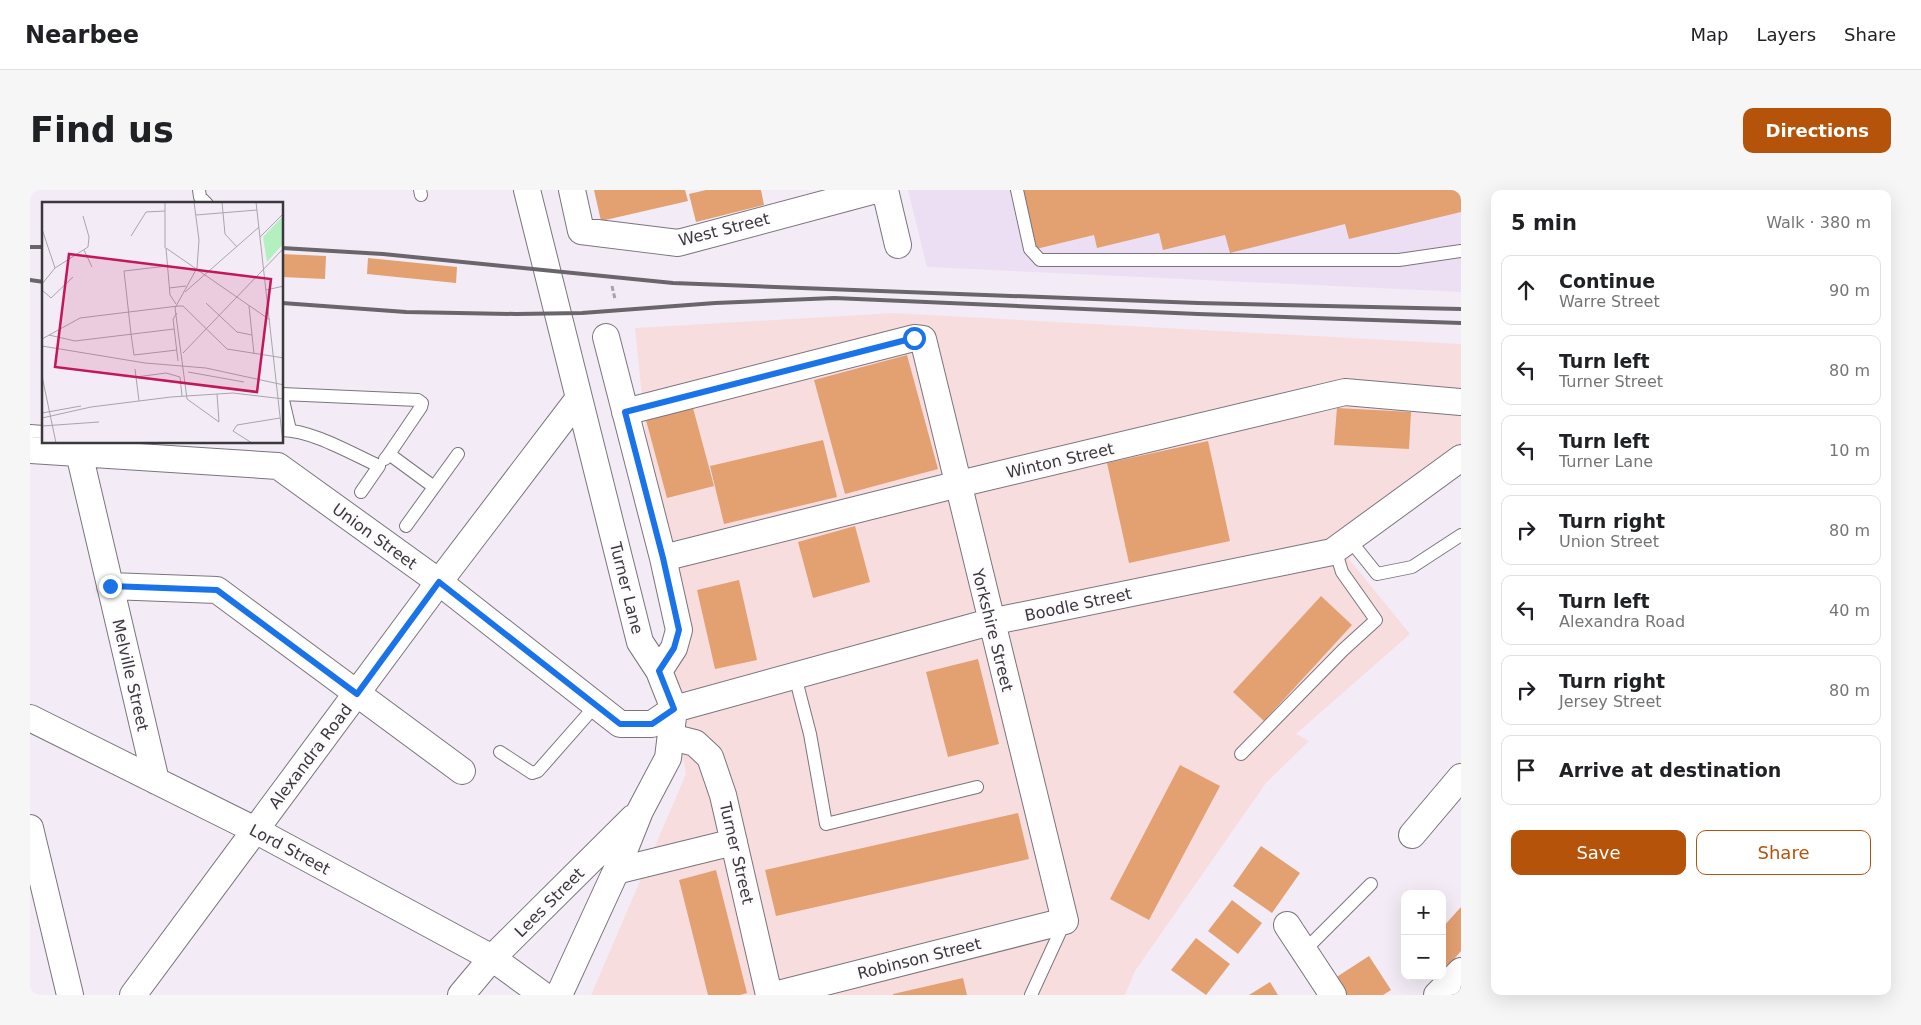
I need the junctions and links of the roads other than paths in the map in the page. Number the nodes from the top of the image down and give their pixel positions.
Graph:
1 (199, 190) edge
2 (527, 190) edge
3 (572, 190) edge
4 (876, 190) edge
5 (885, 190) edge
6 (1017, 190) edge
7 (205, 202) edge
8 (898, 245) dead end
9 (1461, 251) edge
10 (606, 337) dead end
11 (284, 395) edge
12 (579, 398) junction
13 (1461, 402) edge
14 (284, 412) edge
15 (625, 412) junction
16 (286, 430) edge
17 (124, 449) edge
18 (30, 450) edge
19 (79, 453) junction
20 (389, 454) junction
21 (458, 454) dead end
22 (1461, 458) edge
23 (378, 466) junction
24 (959, 484) junction
25 (434, 487) junction
26 (361, 492) dead end
27 (406, 526) dead end
28 (1461, 535) edge
29 (1342, 544) junction
30 (663, 558) junction
31 (439, 582) junction
32 (110, 586) junction
33 (990, 622) junction
34 (659, 671) junction
35 (795, 676) junction
36 (357, 694) junction
37 (596, 705) junction
38 (674, 709) junction
39 (30, 718) edge
40 (671, 736) junction
41 (500, 752) dead end
42 (1241, 754) dead end
43 (462, 772) dead end
44 (1461, 777) edge
45 (156, 781) junction
46 (977, 787) dead end
47 (640, 810) junction
48 (30, 828) edge
49 (255, 830) junction
50 (1412, 835) dead end
51 (734, 842) junction
52 (616, 871) junction
53 (1372, 884) dead end
54 (40, 914) edge
55 (1065, 921) junction
56 (1287, 925) dead end
57 (1304, 951) junction
58 (492, 958) junction
59 (1461, 971) edge
60 (70, 995) edge
61 (133, 995) edge
62 (460, 995) edge
63 (543, 995) edge
64 (559, 995) edge
65 (770, 995) edge
66 (774, 995) edge
67 (1031, 995) edge
68 (1334, 995) edge
69 (1437, 995) edge

1 - 7 lane
2 - 12 street, Turner Lane
3 - 4 street, West Street
5 - 8 street
6 - 9 lane
10 - 15 street
11 - 20 lane
12 - 31 street, Alexandra Road
12 - 34 street, Turner Lane
13 - 24 street, Winton Street
14 - 16 lane
15 - 24 street, Yorkshire Street
15 - 30 street
16 - 23 lane
17 - 19 street, Union Street
17 - 31 street, Union Street
18 - 19 street, Union Street
19 - 32 street, Melville Street
20 - 23 lane
20 - 25 lane
21 - 25 lane
22 - 29 street, Boodle Street
23 - 26 lane
24 - 30 street, Winton Street
24 - 33 street, Yorkshire Street
25 - 27 lane
28 - 29 lane
29 - 33 street, Boodle Street
29 - 42 lane
30 - 34 street
31 - 36 street, Alexandra Road
31 - 37 street, Union Street
32 - 36 street
32 - 45 street, Melville Street
33 - 35 street, Boodle Street
33 - 55 street, Yorkshire Street
34 - 38 street, Turner Lane
35 - 38 street, Boodle Street
35 - 46 lane
36 - 43 street
36 - 49 street, Alexandra Road
37 - 38 street, Union Street
37 - 41 lane
38 - 40 street, Turner Lane
39 - 45 street, Lord Street
40 - 47 street, Turner Lane
40 - 51 street, Turner Street
44 - 50 street
45 - 49 street, Lord Street
47 - 52 street, Turner Lane
47 - 58 street, Lees Street
48 - 54 street
49 - 58 street, Lord Street
49 - 61 street, Alexandra Road
51 - 52 street
51 - 65 street, Turner Street
52 - 64 street, Turner Lane
53 - 57 lane
54 - 60 street
55 - 66 street, Robinson Street
55 - 67 lane
56 - 57 street
57 - 68 street
58 - 62 street, Lees Street
58 - 63 street, Lord Street
59 - 69 street

